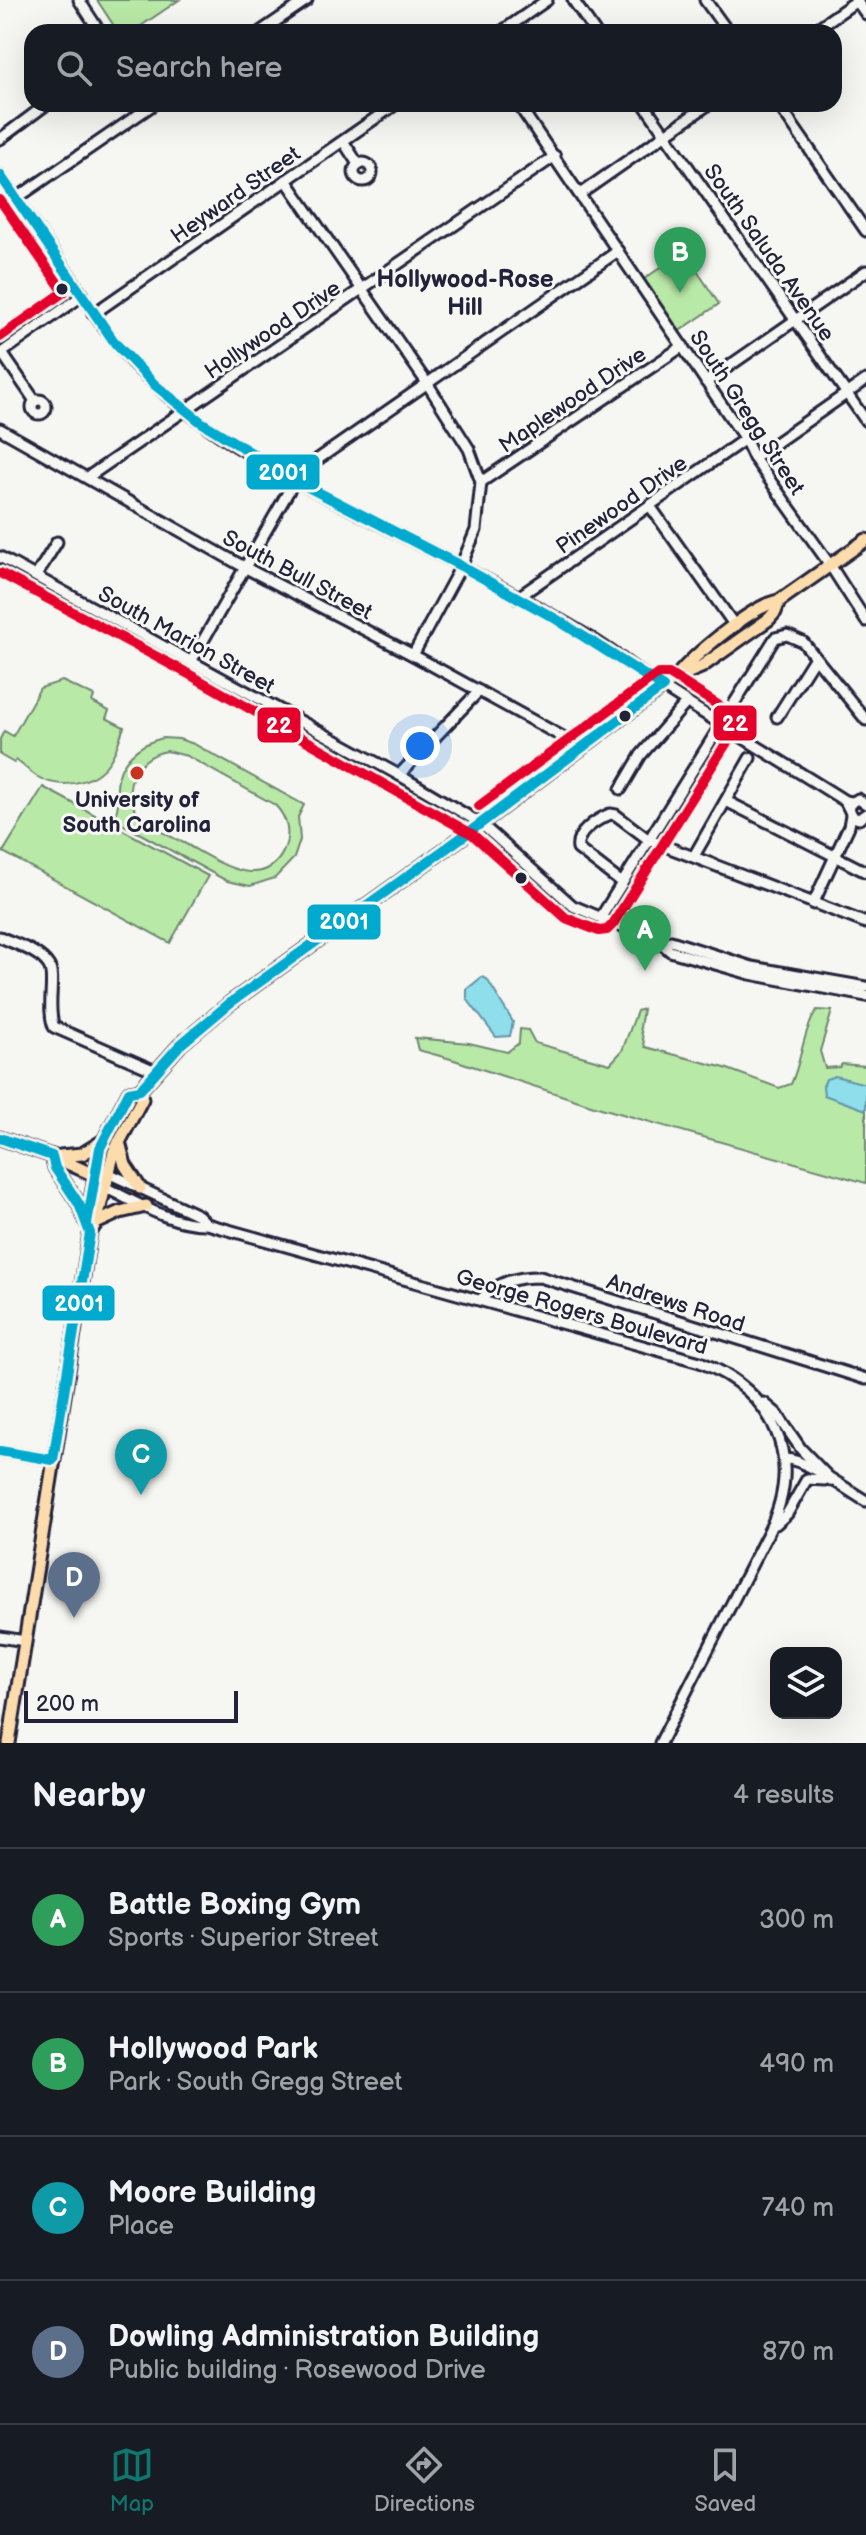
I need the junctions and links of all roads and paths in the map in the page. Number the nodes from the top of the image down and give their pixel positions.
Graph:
1 (79, 0) edge
2 (307, 0) edge
3 (547, 0) edge
4 (573, 0) edge
5 (705, 0) edge
6 (857, 0) edge
7 (866, 14) edge
8 (95, 24) edge
9 (272, 24) edge
10 (512, 24) edge
11 (590, 24) edge
12 (722, 24) edge
13 (823, 24) edge
14 (36, 112) edge
15 (142, 112) edge
16 (385, 112) edge
17 (524, 112) edge
18 (649, 112) edge
19 (698, 112) edge
20 (784, 112) edge
21 (665, 135) junction
22 (0, 139) edge
23 (343, 141) junction
24 (555, 156) junction
25 (358, 164) dead end
26 (0, 175) edge
27 (286, 180) junction
28 (580, 194) junction
29 (17, 198) junction
30 (864, 224) edge
31 (618, 251) junction
32 (866, 271) edge
33 (362, 289) junction
34 (83, 295) junction
35 (93, 314) junction
36 (796, 321) junction
37 (683, 346) junction
38 (1, 354) edge
39 (866, 380) edge
40 (706, 382) junction
41 (427, 383) junction
42 (847, 393) junction
43 (35, 401) dead end
44 (184, 411) junction
45 (866, 421) edge
46 (0, 429) edge
47 (745, 439) junction
48 (754, 458) junction
49 (88, 477) junction
50 (295, 480) junction
51 (481, 482) junction
52 (650, 506) junction
53 (866, 540) edge
54 (57, 542) dead end
55 (0, 557) edge
56 (830, 565) junction
57 (461, 566) junction
58 (244, 567) junction
59 (36, 576) junction
60 (517, 598) junction
61 (779, 601) junction
62 (866, 621) edge
63 (735, 626) junction
64 (413, 655) junction
65 (815, 657) junction
66 (192, 660) junction
67 (675, 678) junction
68 (663, 687) junction
69 (479, 691) junction
70 (687, 702) junction
71 (777, 717) dead end
72 (866, 720) edge
73 (722, 724) junction
74 (581, 747) junction
75 (750, 758) dead end
76 (399, 775) junction
77 (621, 789) dead end
78 (726, 801) junction
79 (859, 809) edge
80 (480, 823) junction
81 (649, 840) junction
82 (694, 856) junction
83 (835, 856) junction
84 (866, 872) edge
85 (622, 883) junction
86 (813, 904) junction
87 (601, 917) junction
88 (866, 923) edge
89 (0, 937) edge
90 (661, 943) junction
91 (866, 987) edge
92 (866, 996) edge
93 (155, 1071) junction
94 (140, 1090) junction
95 (0, 1138) edge
96 (104, 1139) junction
97 (119, 1142) junction
98 (52, 1156) junction
99 (108, 1173) junction
100 (94, 1175) junction
101 (104, 1187) junction
102 (140, 1188) junction
103 (146, 1206) junction
104 (207, 1224) junction
105 (91, 1227) junction
106 (480, 1300) junction
107 (866, 1379) edge
108 (749, 1391) junction
109 (0, 1451) edge
110 (784, 1459) junction
111 (53, 1460) junction
112 (832, 1481) junction
113 (866, 1501) edge
114 (771, 1529) junction
115 (0, 1637) edge
116 (25, 1641) junction
117 (9, 1743) edge
118 (660, 1743) edge

1 - 8 street
2 - 9 street
3 - 10 street
4 - 11 street
5 - 12 street
6 - 7 street
6 - 13 street
14 - 22 street
15 - 29 street
16 - 23 street, Heyward Street
17 - 24 street, South Gregg Street
18 - 21 street, South Saluda Avenue
19 - 21 street
20 - 30 street
21 - 28 street
21 - 36 street, South Saluda Avenue
23 - 25 street
23 - 27 street, Heyward Street
24 - 28 street, South Gregg Street
24 - 33 street, Hollywood Drive
26 - 29 street
27 - 33 street
27 - 35 street, Heyward Street
28 - 31 street, South Gregg Street
29 - 34 street
31 - 37 street, South Gregg Street
31 - 41 street
32 - 36 street
33 - 41 street
33 - 44 street, Hollywood Drive
34 - 35 street
34 - 38 street
35 - 44 street
36 - 40 street
36 - 42 street, South Saluda Avenue
37 - 40 street, South Gregg Street
37 - 51 street, Maplewood Drive
38 - 43 street
39 - 42 street
40 - 47 street, South Gregg Street
41 - 50 street
41 - 51 street
42 - 45 street, South Saluda Avenue
42 - 48 street
44 - 49 street, Hollywood Drive
44 - 50 street
46 - 49 street, South Bull Street
47 - 48 street, South Gregg Street
47 - 52 street, Pinewood Drive
48 - 56 street, South Gregg Street
49 - 58 street, South Bull Street
50 - 57 street
50 - 58 street
51 - 57 street
52 - 60 street, Pinewood Drive
52 - 63 street
53 - 56 main road
54 - 59 street
55 - 59 street, South Marion Street
56 - 61 main road
56 - 62 street, South Gregg Street
57 - 60 street
57 - 64 street
58 - 64 street, South Bull Street
58 - 66 street
59 - 66 street, South Marion Street
60 - 68 street
61 - 63 main road
61 - 67 main road
63 - 67 main road
64 - 69 street, South Bull Street
65 - 71 street
65 - 72 street
65 - 73 street
66 - 76 street, South Marion Street
67 - 68 main road
68 - 70 street
68 - 74 main road
69 - 74 street, South Bull Street
69 - 76 street
70 - 73 street
70 - 77 street
73 - 79 street
73 - 81 street
74 - 80 main road
75 - 78 street
76 - 80 street, South Marion Street
78 - 82 street
78 - 83 street
79 - 83 street
80 - 87 street, South Marion Street
80 - 93 main road
81 - 82 street
81 - 85 street
81 - 85 street
82 - 86 street
83 - 84 street
83 - 86 street
85 - 87 street
86 - 88 street
87 - 90 street, South Marion Street
89 - 93 street
90 - 91 street
90 - 92 street
93 - 94 main road
94 - 96 main road
94 - 97 main road
95 - 98 main road
96 - 98 main road
96 - 100 main road
97 - 99 main road
97 - 102 main road
98 - 100 main road
98 - 105 main road
99 - 100 main road
99 - 101 main road
99 - 102 street, George Rogers Boulevard
100 - 101 main road
100 - 105 main road
101 - 103 street, George Rogers Boulevard
101 - 105 main road
102 - 104 street, George Rogers Boulevard
103 - 104 street, George Rogers Boulevard
103 - 105 main road
104 - 106 street, George Rogers Boulevard
105 - 111 main road
106 - 107 street, Andrews Road
106 - 108 street, George Rogers Boulevard
108 - 110 street, George Rogers Boulevard
108 - 112 street
109 - 111 street
110 - 112 street
110 - 114 street, George Rogers Boulevard
111 - 116 main road
112 - 113 street
112 - 114 street
114 - 118 street, George Rogers Boulevard
115 - 116 street
116 - 117 main road

